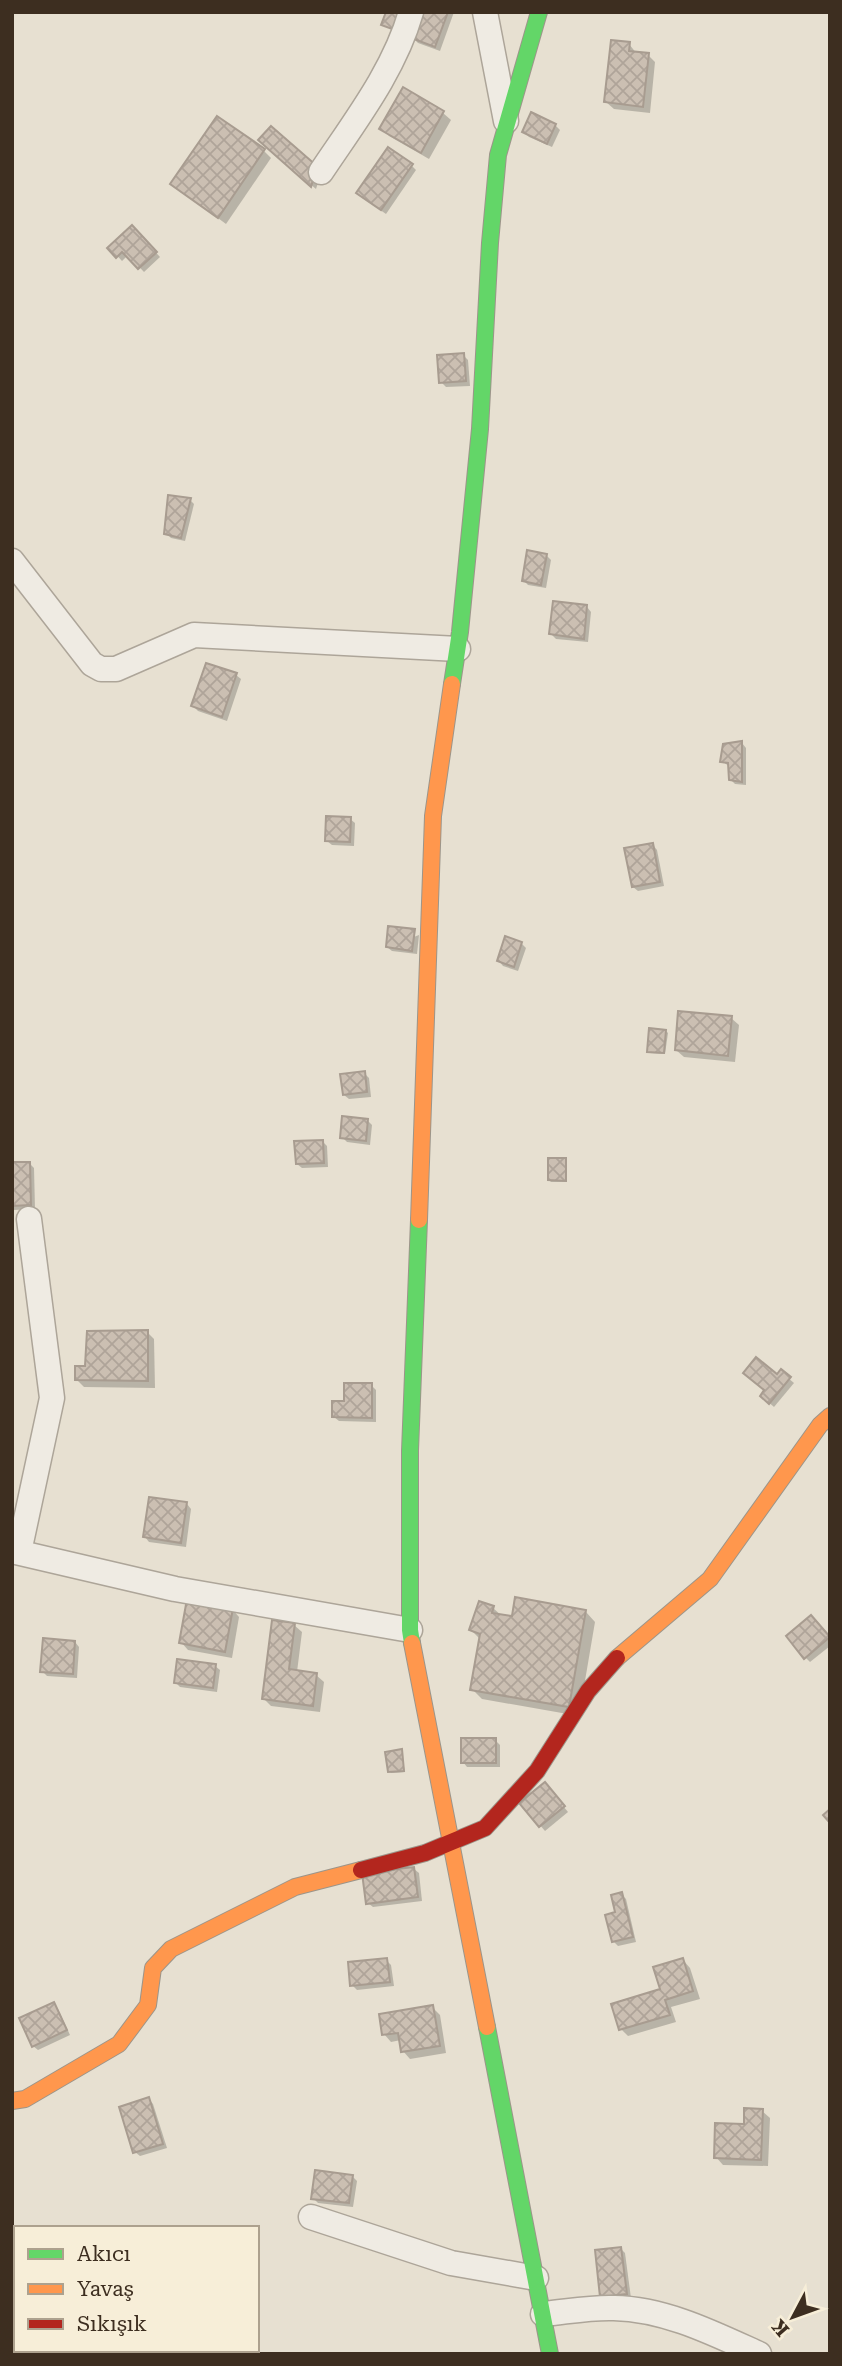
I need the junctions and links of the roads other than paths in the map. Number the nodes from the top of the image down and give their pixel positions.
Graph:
1 (411, 12) edge
2 (485, 12) edge
3 (539, 12) edge
4 (507, 125) junction
5 (321, 172) dead end
6 (12, 561) edge
7 (458, 649) junction
8 (29, 1219) dead end
9 (830, 1416) edge
10 (16, 1551) edge
11 (410, 1630) junction
12 (450, 1842) junction
13 (12, 2101) edge
14 (310, 2217) dead end
15 (536, 2278) junction
16 (543, 2314) junction
17 (550, 2354) edge
18 (759, 2354) edge

1 - 5 street
2 - 4 street
3 - 4 street
4 - 7 street
6 - 7 street
7 - 11 street
8 - 10 street
9 - 12 street
10 - 11 street
11 - 12 street
12 - 13 street
12 - 15 street
14 - 15 street
15 - 16 street
16 - 17 street
16 - 18 street

